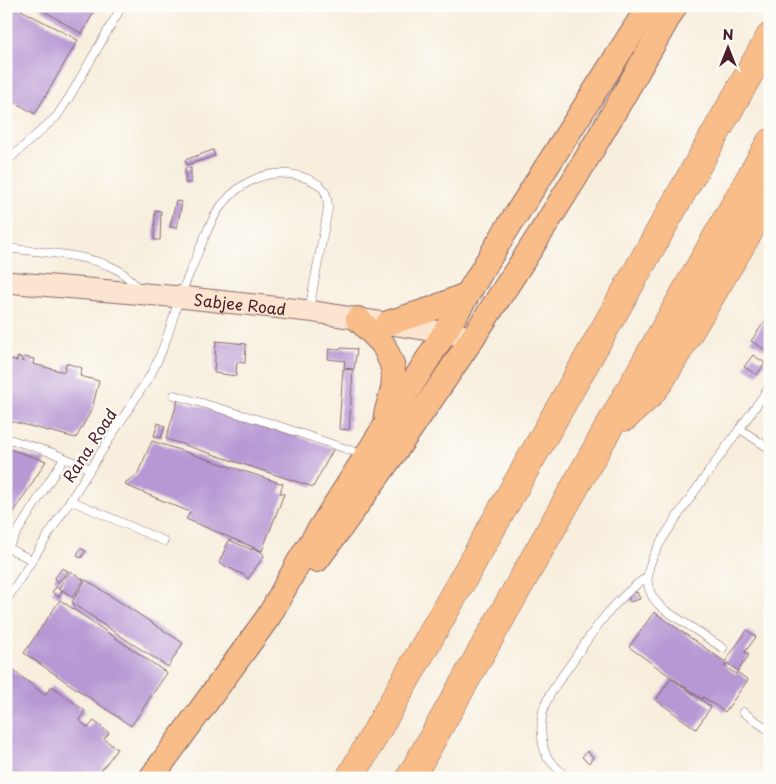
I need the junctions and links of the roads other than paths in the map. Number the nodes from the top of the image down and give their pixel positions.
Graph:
1 (122, 6) edge
2 (649, 6) edge
3 (675, 6) edge
4 (770, 37) edge
5 (770, 144) edge
6 (6, 162) edge
7 (770, 196) edge
8 (6, 248) edge
9 (6, 282) edge
10 (146, 294) junction
11 (468, 294) junction
12 (180, 297) junction
13 (308, 312) junction
14 (358, 319) junction
15 (388, 323) junction
16 (445, 332) junction
17 (473, 336) junction
18 (770, 386) edge
19 (174, 395) dead end
20 (740, 429) junction
21 (608, 430) junction
22 (380, 434) junction
23 (6, 438) edge
24 (770, 449) edge
25 (366, 455) junction
26 (64, 458) junction
27 (90, 469) junction
28 (70, 500) junction
29 (164, 541) dead end
30 (7, 548) edge
31 (32, 560) junction
32 (648, 576) junction
33 (6, 601) edge
34 (269, 616) junction
35 (723, 648) dead end
36 (743, 712) dead end
37 (770, 731) edge
38 (151, 778) edge
39 (350, 778) edge
40 (410, 778) edge
41 (566, 778) edge

1 - 6 lane
2 - 11 main road
3 - 17 main road
4 - 39 highway
5 - 21 highway
7 - 21 highway
8 - 10 lane
9 - 10 street, Sabjee Road
10 - 12 street, Sabjee Road
11 - 15 main road
11 - 16 main road
12 - 13 street, Sabjee Road
12 - 13 lane, Rana Road
12 - 27 lane, Rana Road
13 - 14 street, Sabjee Road
14 - 15 street, Sabjee Road
14 - 22 main road
15 - 16 street, Sabjee Road
16 - 17 street, Sabjee Road
16 - 22 main road
17 - 34 main road
18 - 20 lane
19 - 25 lane
20 - 24 lane
20 - 32 lane
21 - 40 highway
22 - 25 main road
23 - 26 lane
25 - 34 main road
26 - 27 lane
26 - 30 lane
27 - 28 lane, Rana Road
28 - 29 lane
28 - 31 lane, Rana Road
30 - 31 lane
31 - 33 lane, Rana Road
32 - 35 lane
32 - 41 lane
34 - 38 main road
36 - 37 lane

